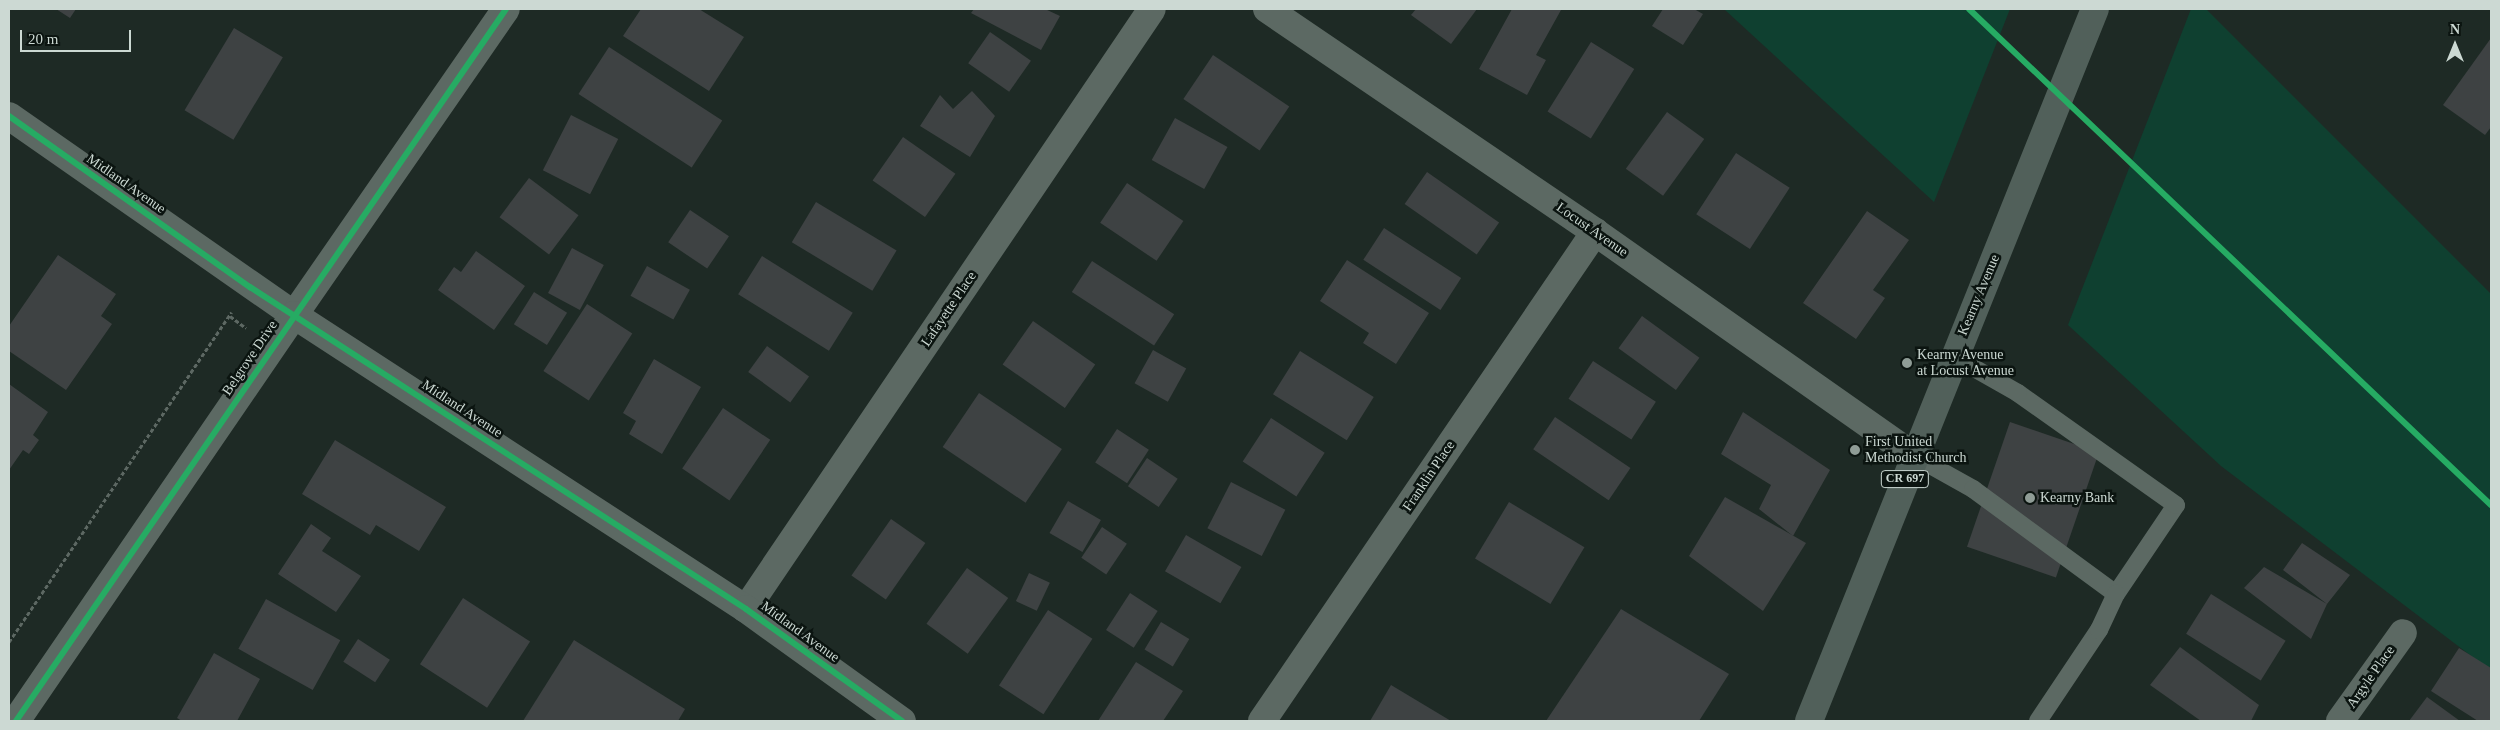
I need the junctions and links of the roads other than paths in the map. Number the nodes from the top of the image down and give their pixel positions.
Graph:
1 (506, 9) edge
2 (1152, 9) edge
3 (1267, 9) edge
4 (2095, 9) edge
5 (9, 116) edge
6 (1595, 232) junction
7 (294, 315) junction
8 (1953, 356) junction
9 (1914, 456) junction
10 (2116, 594) junction
11 (746, 609) junction
12 (2403, 633) dead end
13 (16, 721) edge
14 (902, 721) edge
15 (1262, 721) edge
16 (1809, 721) edge
17 (2038, 721) edge
18 (2340, 721) edge

1 - 7 street, Belgrove Drive
2 - 11 street, Lafayette Place
3 - 6 street, Locust Avenue
4 - 8 main road, Kearny Avenue / CR 697
5 - 7 street, Midland Avenue
6 - 9 street, Locust Avenue
6 - 15 street, Franklin Place
7 - 11 street, Midland Avenue
7 - 13 street, Belgrove Drive
8 - 9 main road, Kearny Avenue / CR 697
8 - 10 lane
9 - 10 lane
9 - 16 main road, Kearny Avenue / CR 697
10 - 17 lane
11 - 14 street, Midland Avenue
12 - 18 street, Argyle Place

